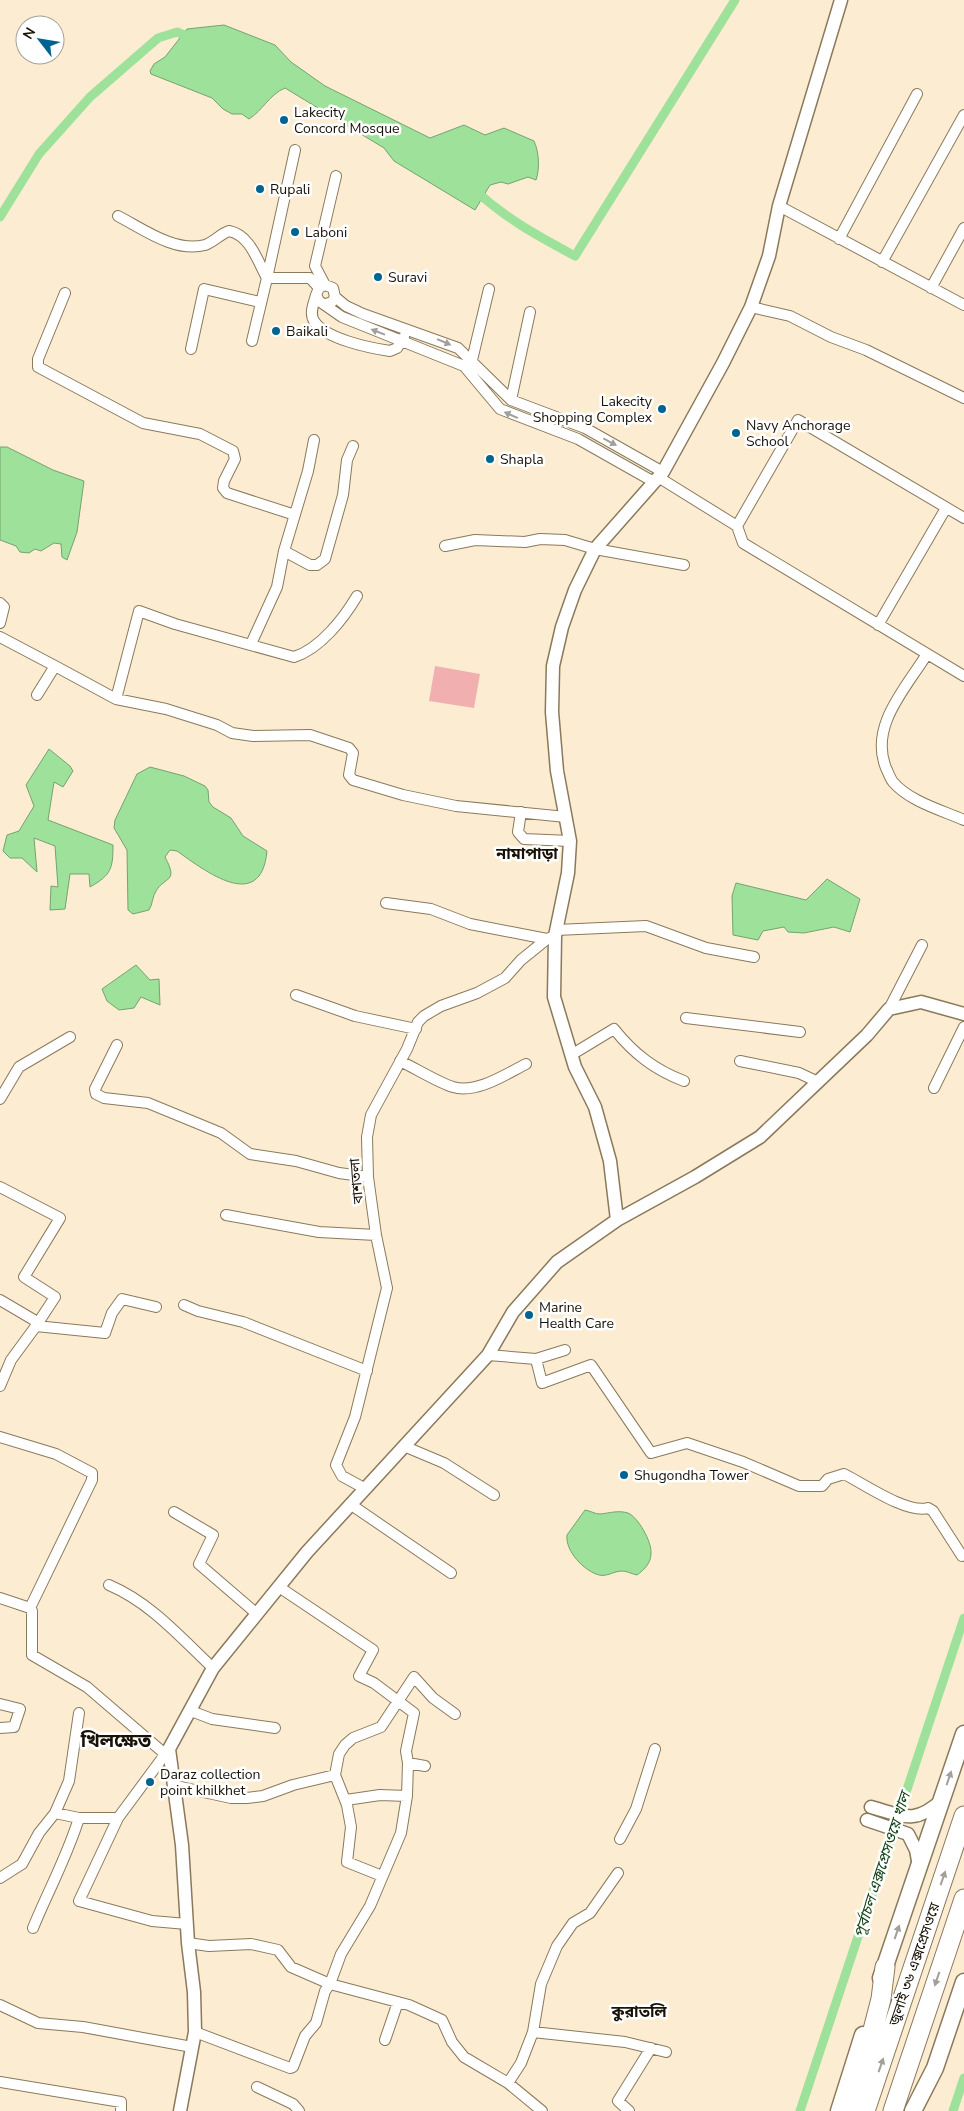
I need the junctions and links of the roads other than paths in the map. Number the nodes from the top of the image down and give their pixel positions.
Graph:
1 (840, 0) edge
2 (916, 94) dead end
3 (964, 115) edge
4 (295, 150) dead end
5 (336, 176) dead end
6 (779, 206) junction
7 (118, 216) dead end
8 (964, 228) edge
9 (840, 239) junction
10 (882, 262) junction
11 (266, 278) junction
12 (930, 288) junction
13 (320, 289) junction
14 (489, 289) dead end
15 (65, 293) dead end
16 (335, 297) junction
17 (260, 302) junction
18 (326, 304) junction
19 (964, 306) edge
20 (750, 307) junction
21 (530, 312) dead end
22 (406, 330) junction
23 (252, 341) dead end
24 (402, 341) junction
25 (191, 349) dead end
26 (472, 360) junction
27 (495, 383) junction
28 (486, 392) junction
29 (964, 398) edge
30 (511, 400) junction
31 (548, 414) junction
32 (544, 426) junction
33 (585, 428) junction
34 (578, 439) junction
35 (314, 440) dead end
36 (353, 446) dead end
37 (658, 477) junction
38 (946, 508) junction
39 (296, 515) junction
40 (964, 518) edge
41 (737, 526) junction
42 (445, 546) dead end
43 (595, 549) junction
44 (284, 551) junction
45 (684, 565) dead end
46 (357, 596) dead end
47 (0, 603) edge
48 (0, 623) edge
49 (878, 625) junction
50 (0, 637) edge
51 (251, 644) junction
52 (927, 654) junction
53 (55, 666) junction
54 (964, 676) edge
55 (37, 695) dead end
56 (116, 699) junction
57 (521, 812) junction
58 (566, 817) junction
59 (964, 820) edge
60 (570, 841) junction
61 (386, 902) dead end
62 (553, 935) junction
63 (922, 945) dead end
64 (754, 957) dead end
65 (296, 995) dead end
66 (889, 1009) junction
67 (964, 1014) edge
68 (686, 1018) dead end
69 (964, 1027) edge
70 (416, 1028) junction
71 (800, 1032) dead end
72 (70, 1037) dead end
73 (117, 1046) dead end
74 (571, 1055) junction
75 (400, 1061) junction
76 (740, 1061) dead end
77 (526, 1064) dead end
78 (684, 1081) dead end
79 (818, 1082) junction
80 (934, 1088) dead end
81 (0, 1099) edge
82 (368, 1178) junction
83 (0, 1187) edge
84 (226, 1215) dead end
85 (617, 1220) junction
86 (376, 1235) junction
87 (0, 1300) edge
88 (184, 1305) dead end
89 (156, 1307) dead end
90 (38, 1324) junction
91 (565, 1350) dead end
92 (488, 1356) junction
93 (536, 1359) junction
94 (367, 1371) junction
95 (0, 1386) edge
96 (0, 1436) edge
97 (406, 1447) junction
98 (364, 1488) junction
99 (494, 1495) dead end
100 (350, 1504) junction
101 (174, 1512) dead end
102 (962, 1556) dead end
103 (451, 1573) dead end
104 (109, 1585) dead end
105 (279, 1587) junction
106 (0, 1598) edge
107 (30, 1608) junction
108 (257, 1614) junction
109 (213, 1668) junction
110 (396, 1701) junction
111 (0, 1704) edge
112 (191, 1711) junction
113 (79, 1714) dead end
114 (455, 1714) dead end
115 (0, 1728) edge
116 (276, 1728) dead end
117 (964, 1734) edge
118 (655, 1749) dead end
119 (167, 1751) junction
120 (408, 1763) junction
121 (425, 1766) dead end
122 (335, 1775) junction
123 (176, 1786) junction
124 (407, 1796) junction
125 (346, 1800) junction
126 (942, 1800) junction
127 (871, 1807) dead end
128 (55, 1813) junction
129 (964, 1816) edge
130 (79, 1818) junction
131 (118, 1818) junction
132 (867, 1820) dead end
133 (620, 1839) dead end
134 (919, 1870) junction
135 (618, 1873) dead end
136 (382, 1876) junction
137 (0, 1878) edge
138 (964, 1899) edge
139 (187, 1924) junction
140 (33, 1928) dead end
141 (188, 1943) junction
142 (885, 1967) junction
143 (330, 1984) junction
144 (963, 1991) edge
145 (398, 2002) junction
146 (0, 2005) edge
147 (957, 2024) edge
148 (195, 2032) junction
149 (533, 2032) junction
150 (384, 2040) dead end
151 (192, 2047) junction
152 (651, 2048) junction
153 (666, 2052) dead end
154 (0, 2082) edge
155 (508, 2083) junction
156 (257, 2087) dead end
157 (121, 2111) edge
158 (180, 2111) edge
159 (299, 2111) edge
160 (542, 2111) edge
161 (629, 2111) edge
162 (839, 2111) edge
163 (852, 2111) edge
164 (865, 2111) edge
165 (893, 2111) edge
166 (913, 2111) edge

1 - 6 street
2 - 9 street
3 - 10 street
4 - 11 street
5 - 13 street
6 - 9 street
6 - 20 street
7 - 11 street
8 - 12 street
9 - 10 street
10 - 12 street
11 - 13 street
11 - 17 street
12 - 19 street
13 - 16 street
13 - 18 street
13 - 24 street
14 - 26 street
15 - 39 street
16 - 18 street
16 - 22 street
17 - 23 street
17 - 25 street
24 -> 18 street
20 - 29 street
20 - 37 street
21 - 30 street
22 - 24 street
22 -> 26 street
24 - 28 street
26 - 27 street
27 - 28 street
27 - 30 street
32 -> 28 street
30 - 31 street
31 - 32 street
31 - 33 street
32 - 34 street
33 - 34 street
33 -> 37 street
34 - 37 street
35 - 39 street
36 - 44 street
37 - 41 street
37 - 43 street
38 - 40 street
38 - 41 street
38 - 49 street
39 - 44 street
41 - 49 street
42 - 43 street
43 - 45 street
43 - 58 street
44 - 51 street
46 - 51 street
47 - 48 street
49 - 52 street
50 - 53 street
51 - 56 street
52 - 54 street
52 - 59 street
53 - 55 street
53 - 56 street
56 - 57 street
57 - 58 street
57 - 60 street
58 - 60 street
60 - 62 street
61 - 62 street
62 - 64 street
62 - 70 street, বাশতলা
62 - 74 street
63 - 66 street
65 - 70 street
66 - 67 street
66 - 79 street
68 - 71 street
69 - 80 street
70 - 75 street, বাশতলা
72 - 81 street
73 - 82 street
74 - 78 street
74 - 85 street
75 - 77 street
75 - 82 street, বাশতলা
76 - 79 street
79 - 85 street
82 - 86 street, বাশতলা
83 - 90 street
84 - 86 street
85 - 92 street
86 - 94 street, বাশতলা
87 - 90 street
88 - 94 street
89 - 90 street
90 - 95 street
91 - 93 street
92 - 93 street
92 - 97 street
93 - 102 street
94 - 98 street, বাশতলা
96 - 107 street
97 - 98 street
97 - 99 street
98 - 100 street
100 - 103 street
100 - 105 street
101 - 108 street
104 - 109 street
105 - 108 street
105 - 110 street
106 - 107 street
107 - 119 street
108 - 109 street
109 - 112 street
110 - 114 street
110 - 120 street
110 - 122 street
111 - 115 street
112 - 116 street
112 - 119 street
113 - 128 street
126 -> 117 main road
118 - 133 street
119 - 123 street
119 - 131 street
120 - 121 street
120 - 124 street
122 - 123 street
122 - 125 street
123 - 139 street
124 - 125 street
124 - 136 street
125 - 136 street
126 - 127 street
126 - 134 main road
128 - 130 street
128 - 137 street
164 -> 129 highway, জুলাই ৩৬ এক্সপ্রেসওয়ে
130 - 131 street
130 - 140 street
131 - 139 street
132 - 134 street
142 -> 134 main road
135 - 149 street
136 - 143 street
138 -> 165 highway, জুলাই ৩৬ এক্সপ্রেসওয়ে
139 - 141 street
141 - 143 street
141 - 148 street
142 - 162 main road
142 - 163 highway
143 - 145 street
143 - 148 street
144 - 147 main road
145 - 150 street
145 - 155 street
146 - 151 street
147 - 166 main road
148 - 151 street
149 - 152 street
149 - 155 street
151 - 158 street
152 - 153 street
152 - 161 street
154 - 157 street
155 - 160 street
156 - 159 street

